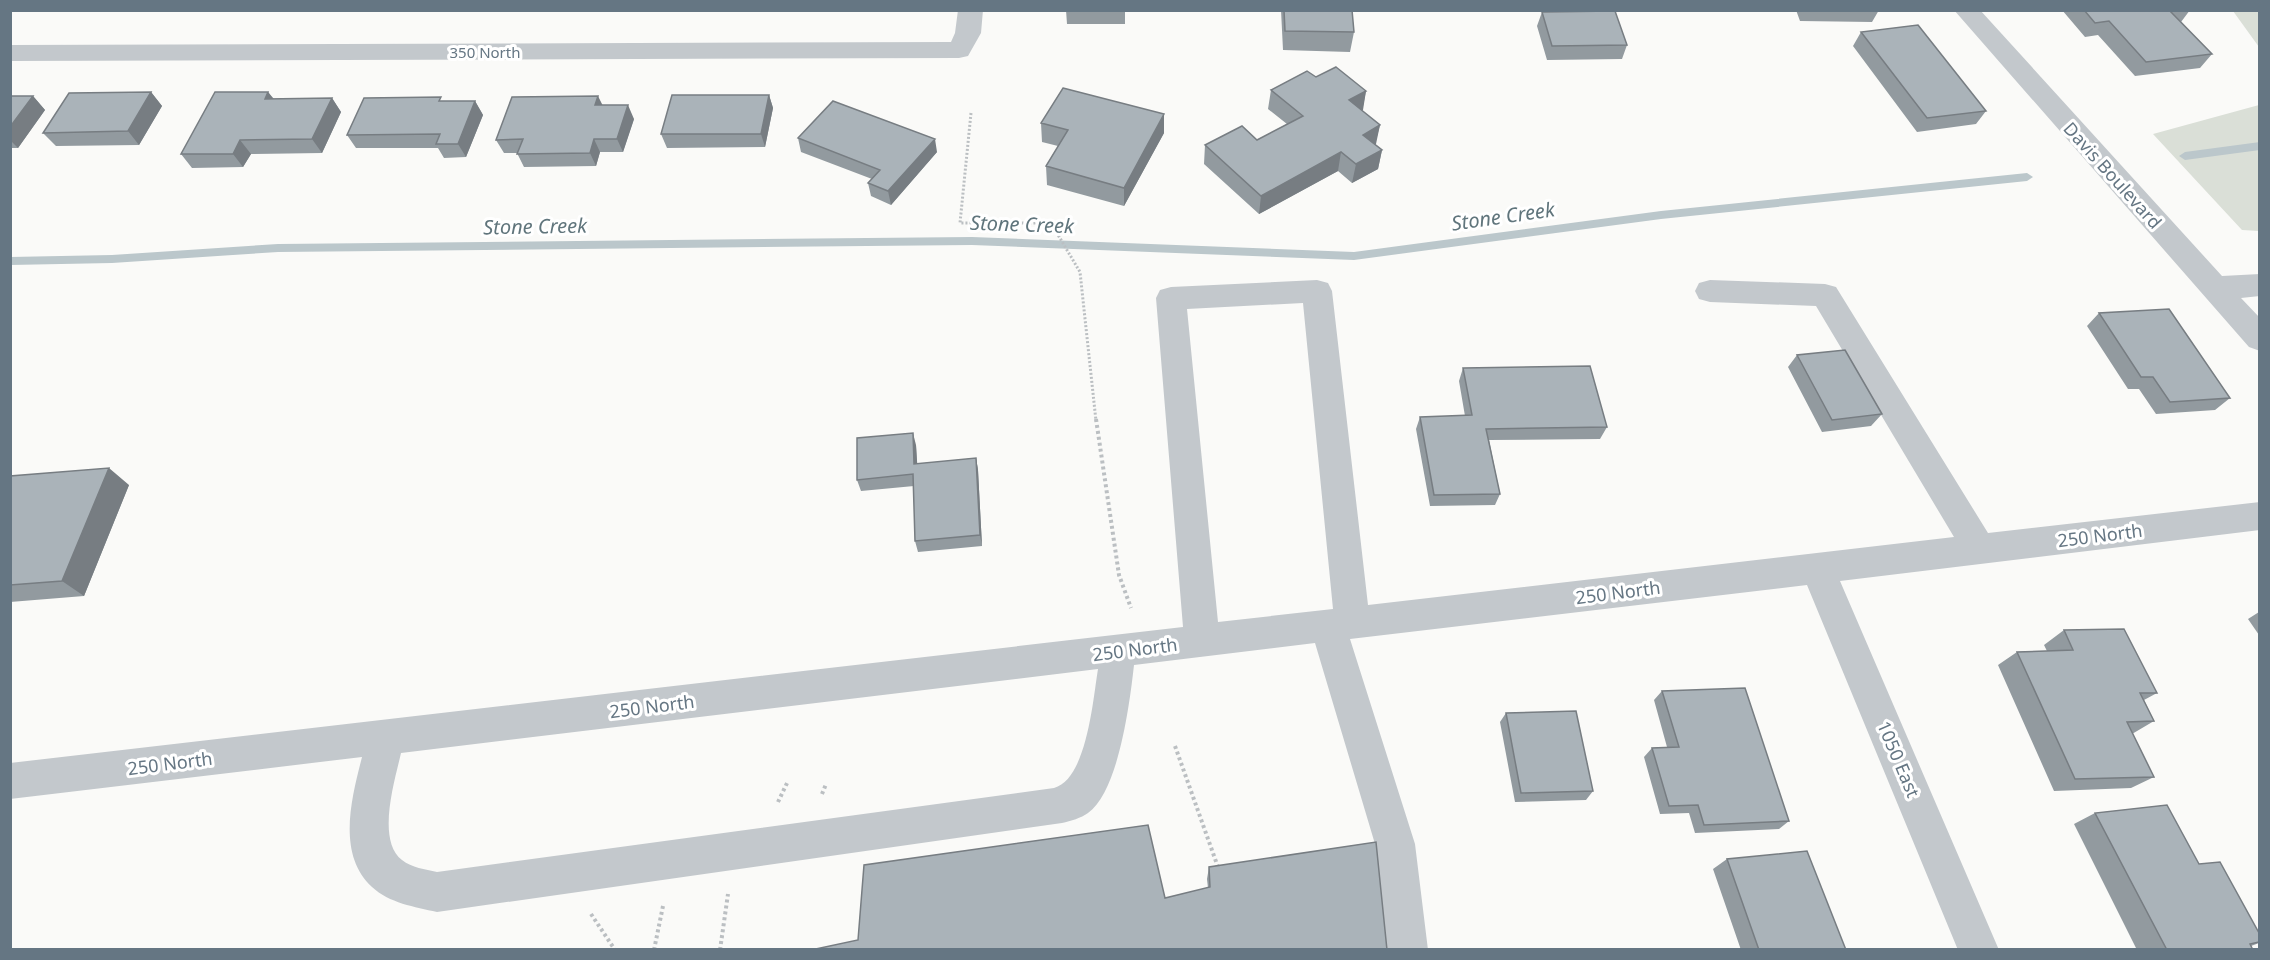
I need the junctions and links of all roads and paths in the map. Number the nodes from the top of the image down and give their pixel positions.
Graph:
1 (971, 10) edge
2 (1966, 10) edge
3 (10, 53) edge
4 (970, 113) dead end
5 (2259, 285) edge
6 (2215, 288) junction
7 (1710, 291) dead end
8 (2259, 339) edge
9 (2259, 516) edge
10 (1980, 550) junction
11 (1818, 568) junction
12 (1131, 608) dead end
13 (1340, 625) junction
14 (1202, 642) junction
15 (1118, 651) junction
16 (385, 738) junction
17 (1175, 746) dead end
18 (10, 781) edge
19 (1221, 877) edge
20 (728, 890) dead end
21 (665, 899) dead end
22 (588, 911) dead end
23 (615, 950) edge
24 (654, 950) edge
25 (720, 950) edge
26 (1408, 950) edge
27 (1979, 950) edge

1 - 3 street, 350 North
2 - 6 street, Davis Boulevard
4 - 12 path
5 - 6 street
6 - 8 street, Davis Boulevard
7 - 10 street
9 - 10 street, 250 North
10 - 11 street, 250 North
11 - 13 street, 250 North
11 - 27 street, 1050 East
13 - 14 street, 250 North
13 - 14 street
13 - 26 street
14 - 15 street, 250 North
15 - 16 street, 250 North
15 - 16 street
16 - 18 street, 250 North
17 - 19 path
20 - 25 path
21 - 24 path
22 - 23 path

